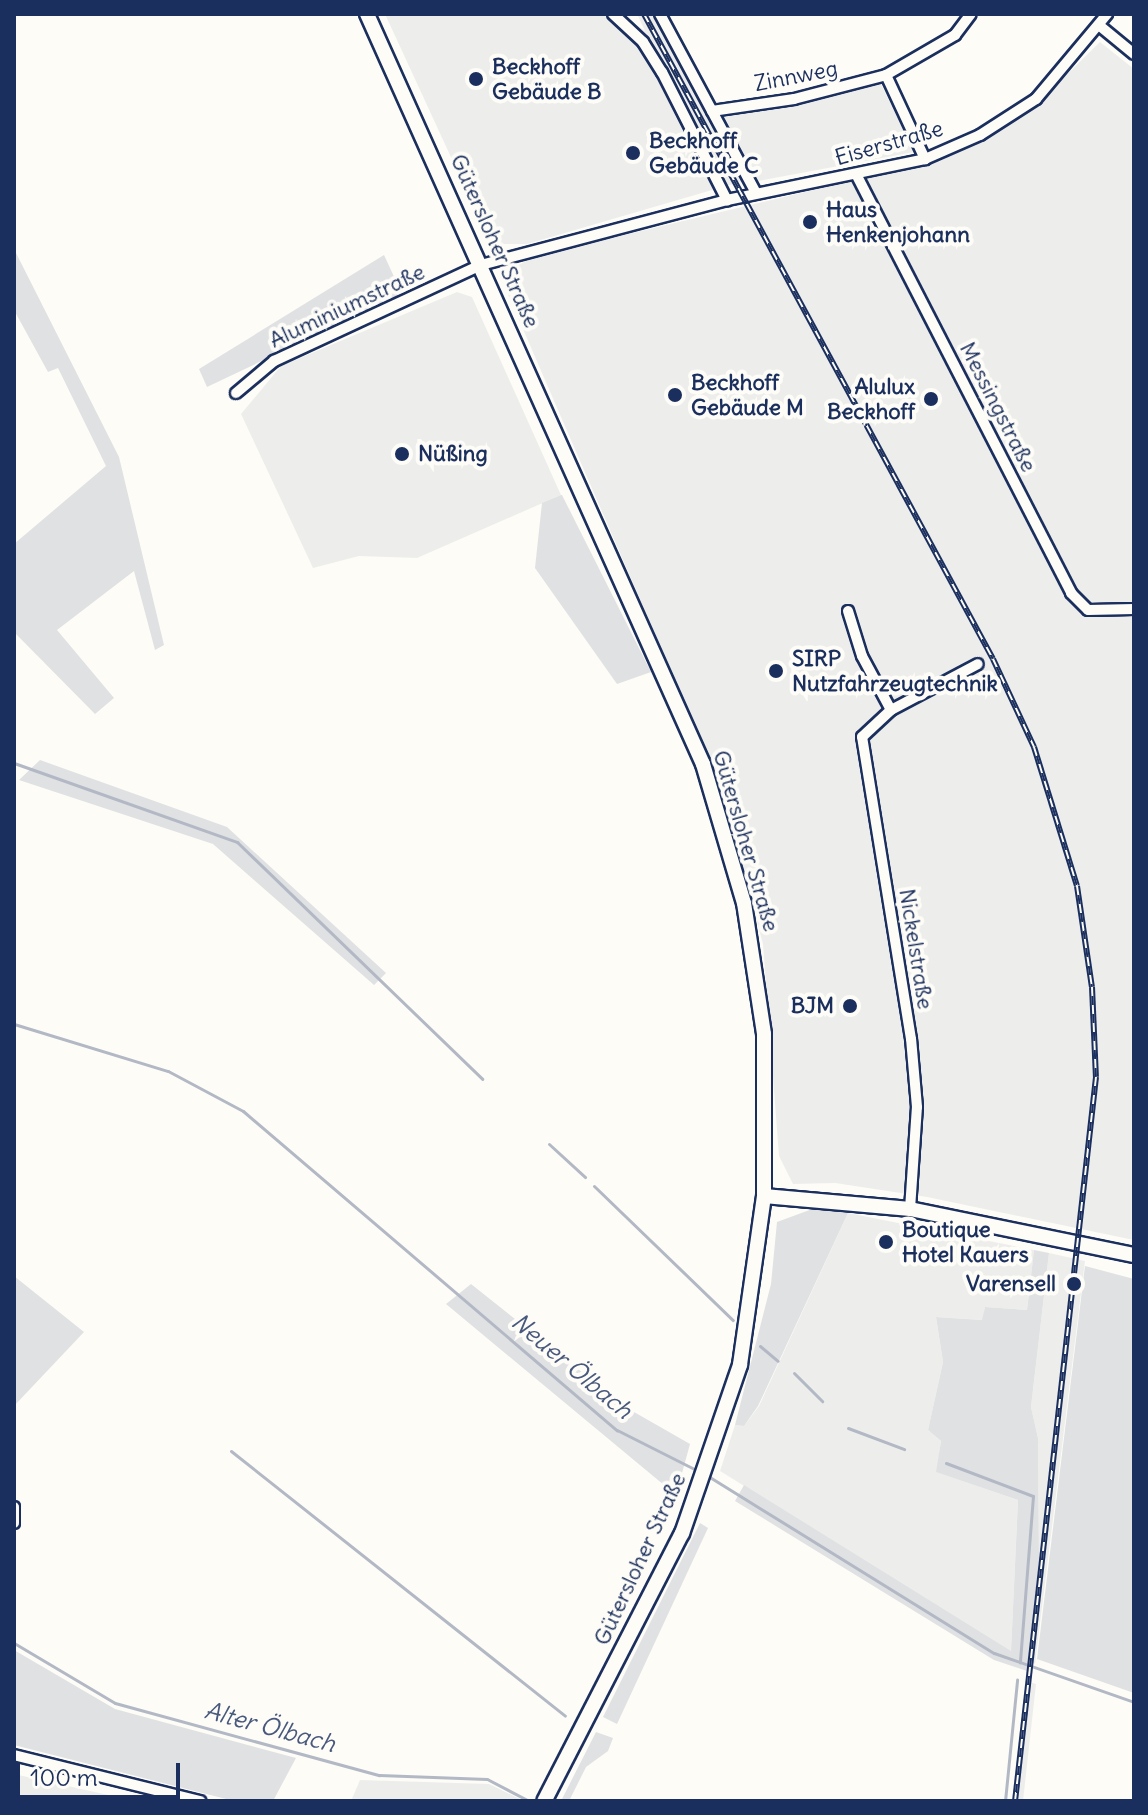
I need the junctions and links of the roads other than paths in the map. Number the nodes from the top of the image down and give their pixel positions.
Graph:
1 (367, 14) edge
2 (613, 14) edge
3 (660, 14) edge
4 (971, 14) edge
5 (1107, 14) edge
6 (1100, 26) junction
7 (1134, 54) edge
8 (886, 75) junction
9 (712, 111) junction
10 (925, 159) junction
11 (857, 176) junction
12 (756, 193) junction
13 (727, 200) junction
14 (481, 265) junction
15 (236, 393) dead end
16 (1134, 609) edge
17 (848, 611) dead end
18 (978, 664) dead end
19 (891, 710) junction
20 (764, 1196) junction
21 (910, 1209) junction
22 (1134, 1255) edge
23 (14, 1507) edge
24 (14, 1523) edge
25 (14, 1755) edge
26 (545, 1799) edge
27 (200, 1801) edge

1 - 14 main road, Gütersloher Straße
2 - 13 street
3 - 9 street
4 - 8 street, Zinnweg
5 - 6 street, Eiserstraße
6 - 7 street
6 - 10 street, Eiserstraße
8 - 9 street, Zinnweg
8 - 10 street
9 - 12 street
10 - 11 street, Eiserstraße
11 - 12 street, Eiserstraße
11 - 16 street, Messingstraße
12 - 13 street, Eiserstraße
13 - 14 street, Eiserstraße
14 - 15 street, Aluminiumstraße
14 - 20 main road, Gütersloher Straße
17 - 19 street
18 - 19 street, Nickelstraße
19 - 21 street, Nickelstraße
20 - 21 main road
20 - 26 main road, Gütersloher Straße
21 - 22 main road
23 - 24 street
25 - 27 street

